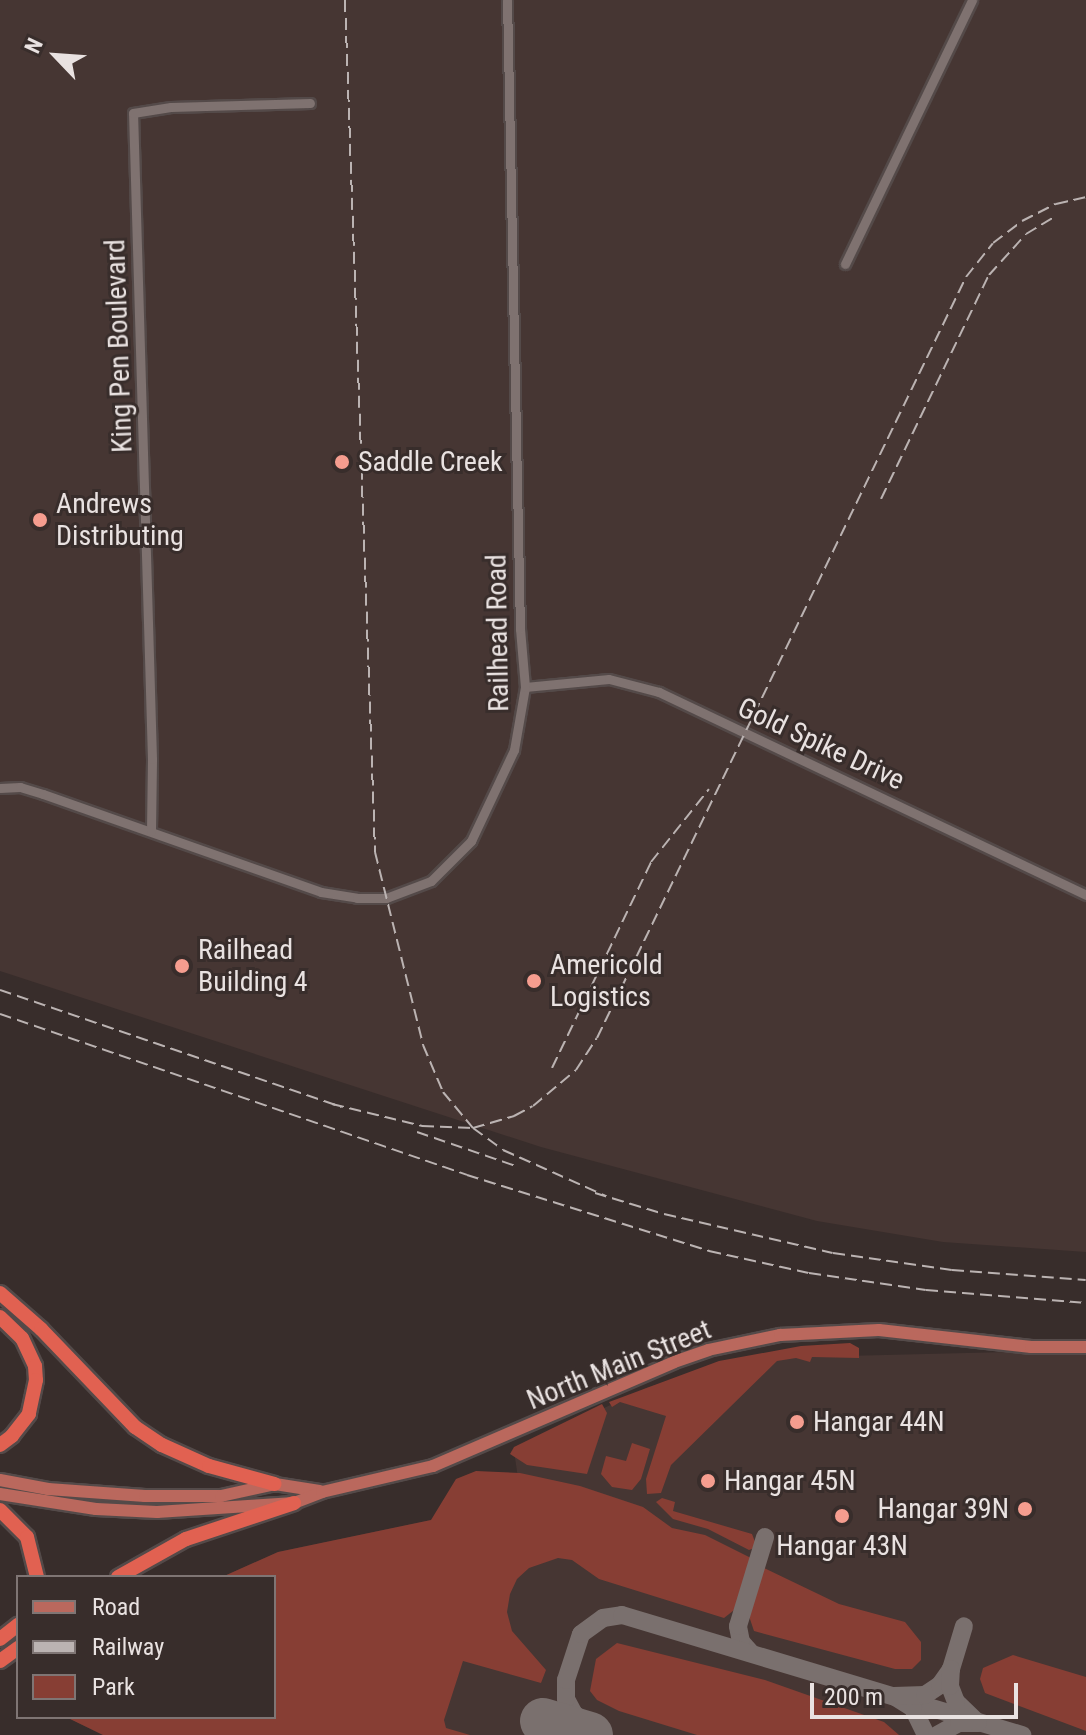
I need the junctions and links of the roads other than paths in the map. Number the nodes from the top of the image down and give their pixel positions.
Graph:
1 (507, 0) edge
2 (972, 0) edge
3 (310, 103) dead end
4 (845, 264) dead end
5 (525, 687) junction
6 (0, 788) edge
7 (151, 831) junction
8 (1086, 895) edge
9 (0, 1293) edge
10 (0, 1317) edge
11 (1086, 1347) edge
12 (0, 1445) edge
13 (0, 1480) edge
14 (275, 1484) junction
15 (322, 1492) junction
16 (0, 1494) edge
17 (294, 1503) junction
18 (0, 1510) edge
19 (36, 1575) edge
20 (122, 1575) edge
21 (16, 1627) edge
22 (0, 1639) edge

1 - 5 street, Railhead Road
2 - 4 street
3 - 7 street, King Pen Boulevard
5 - 7 street, Railhead Road
5 - 8 street, Gold Spike Drive
6 - 7 street, Railhead Road
9 - 14 highway
10 - 12 highway
11 - 15 main road, North Main Street
13 - 14 main road, North Main Street
14 - 15 main road, North Main Street
15 - 17 main road, North Main Street
16 - 17 main road, North Main Street
17 - 20 highway
18 - 19 highway
21 - 22 highway

